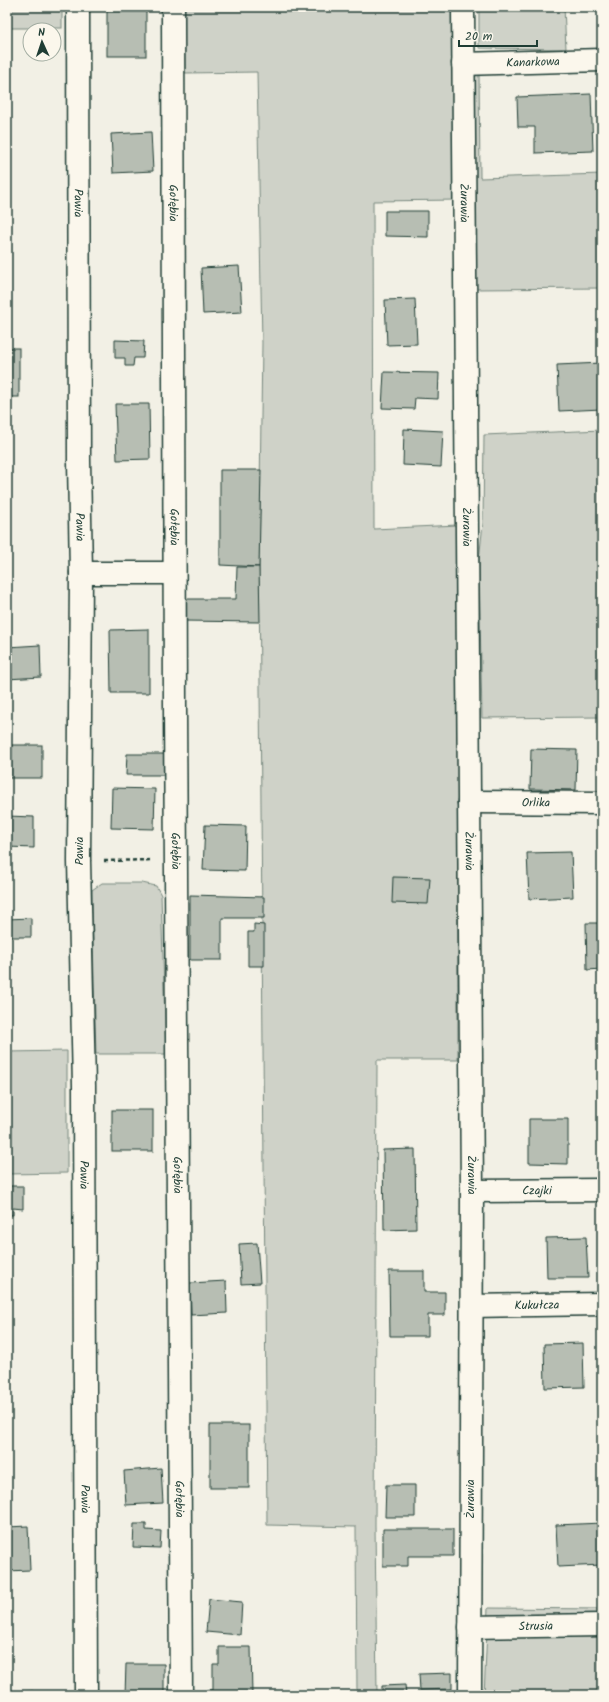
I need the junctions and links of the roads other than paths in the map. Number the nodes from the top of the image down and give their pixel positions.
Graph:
1 (78, 7) edge
2 (173, 7) edge
3 (464, 7) edge
4 (602, 60) edge
5 (463, 64) junction
6 (81, 573) junction
7 (174, 573) junction
8 (469, 802) junction
9 (602, 803) edge
10 (602, 1190) edge
11 (472, 1191) junction
12 (602, 1304) edge
13 (472, 1306) junction
14 (602, 1625) edge
15 (470, 1627) junction
16 (86, 1695) edge
17 (181, 1695) edge
18 (470, 1695) edge

1 - 6 street, Pawia
2 - 7 street, Gołębia
3 - 5 street, Żurawia
4 - 5 street, Kanarkowa
5 - 8 street, Żurawia
6 - 7 street
6 - 16 street, Pawia
7 - 17 street, Gołębia
8 - 9 street, Orlika
8 - 11 street, Żurawia
10 - 11 street, Czajki
11 - 13 street, Żurawia
12 - 13 street, Kukułcza
13 - 15 street, Żurawia
14 - 15 street, Strusia
15 - 18 street, Żurawia

